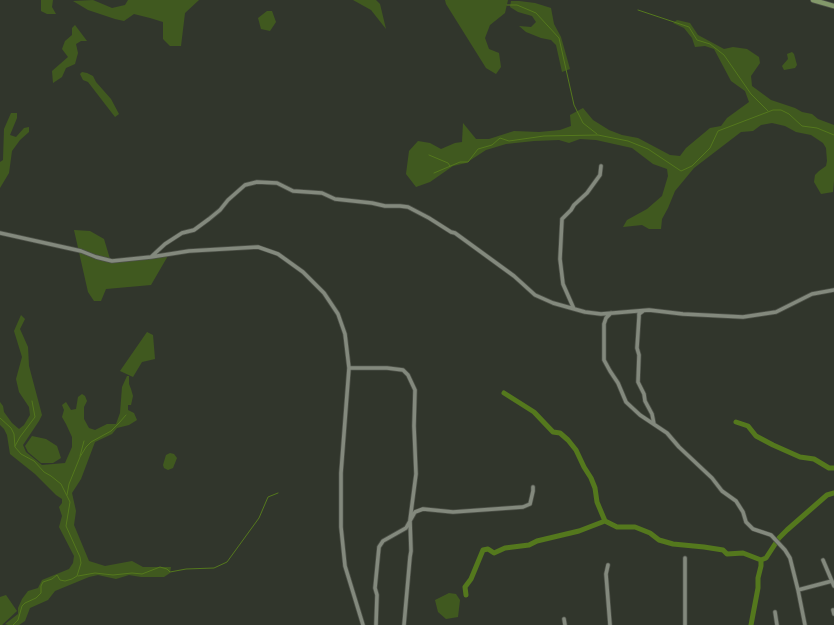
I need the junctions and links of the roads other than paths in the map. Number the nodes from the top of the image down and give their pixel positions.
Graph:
1 (813, 0) edge
2 (834, 6) edge
3 (601, 166) dead end
4 (0, 233) edge
5 (151, 258) junction
6 (834, 290) edge
7 (574, 309) junction
8 (643, 311) junction
9 (611, 313) junction
10 (349, 368) junction
11 (654, 424) junction
12 (533, 487) dead end
13 (410, 520) junction
14 (685, 558) dead end
15 (823, 560) dead end
16 (608, 565) dead end
17 (832, 581) junction
18 (834, 586) edge
19 (798, 590) junction
20 (775, 612) dead end
21 (564, 619) dead end
22 (363, 625) edge
23 (376, 625) edge
24 (404, 625) edge
25 (564, 625) edge
26 (610, 625) edge
27 (685, 625) edge
28 (777, 625) edge
29 (805, 625) edge

1 - 2 main road
3 - 7 street
4 - 5 street
5 - 7 street
5 - 10 street
6 - 8 street
7 - 9 street
8 - 9 street
8 - 11 street
9 - 11 street
10 - 13 street
10 - 22 street
11 - 19 street
12 - 13 street
13 - 23 street
13 - 24 street
14 - 27 street
15 - 17 street
16 - 26 street
17 - 18 street
17 - 19 street
19 - 29 street
20 - 28 street
21 - 25 street

